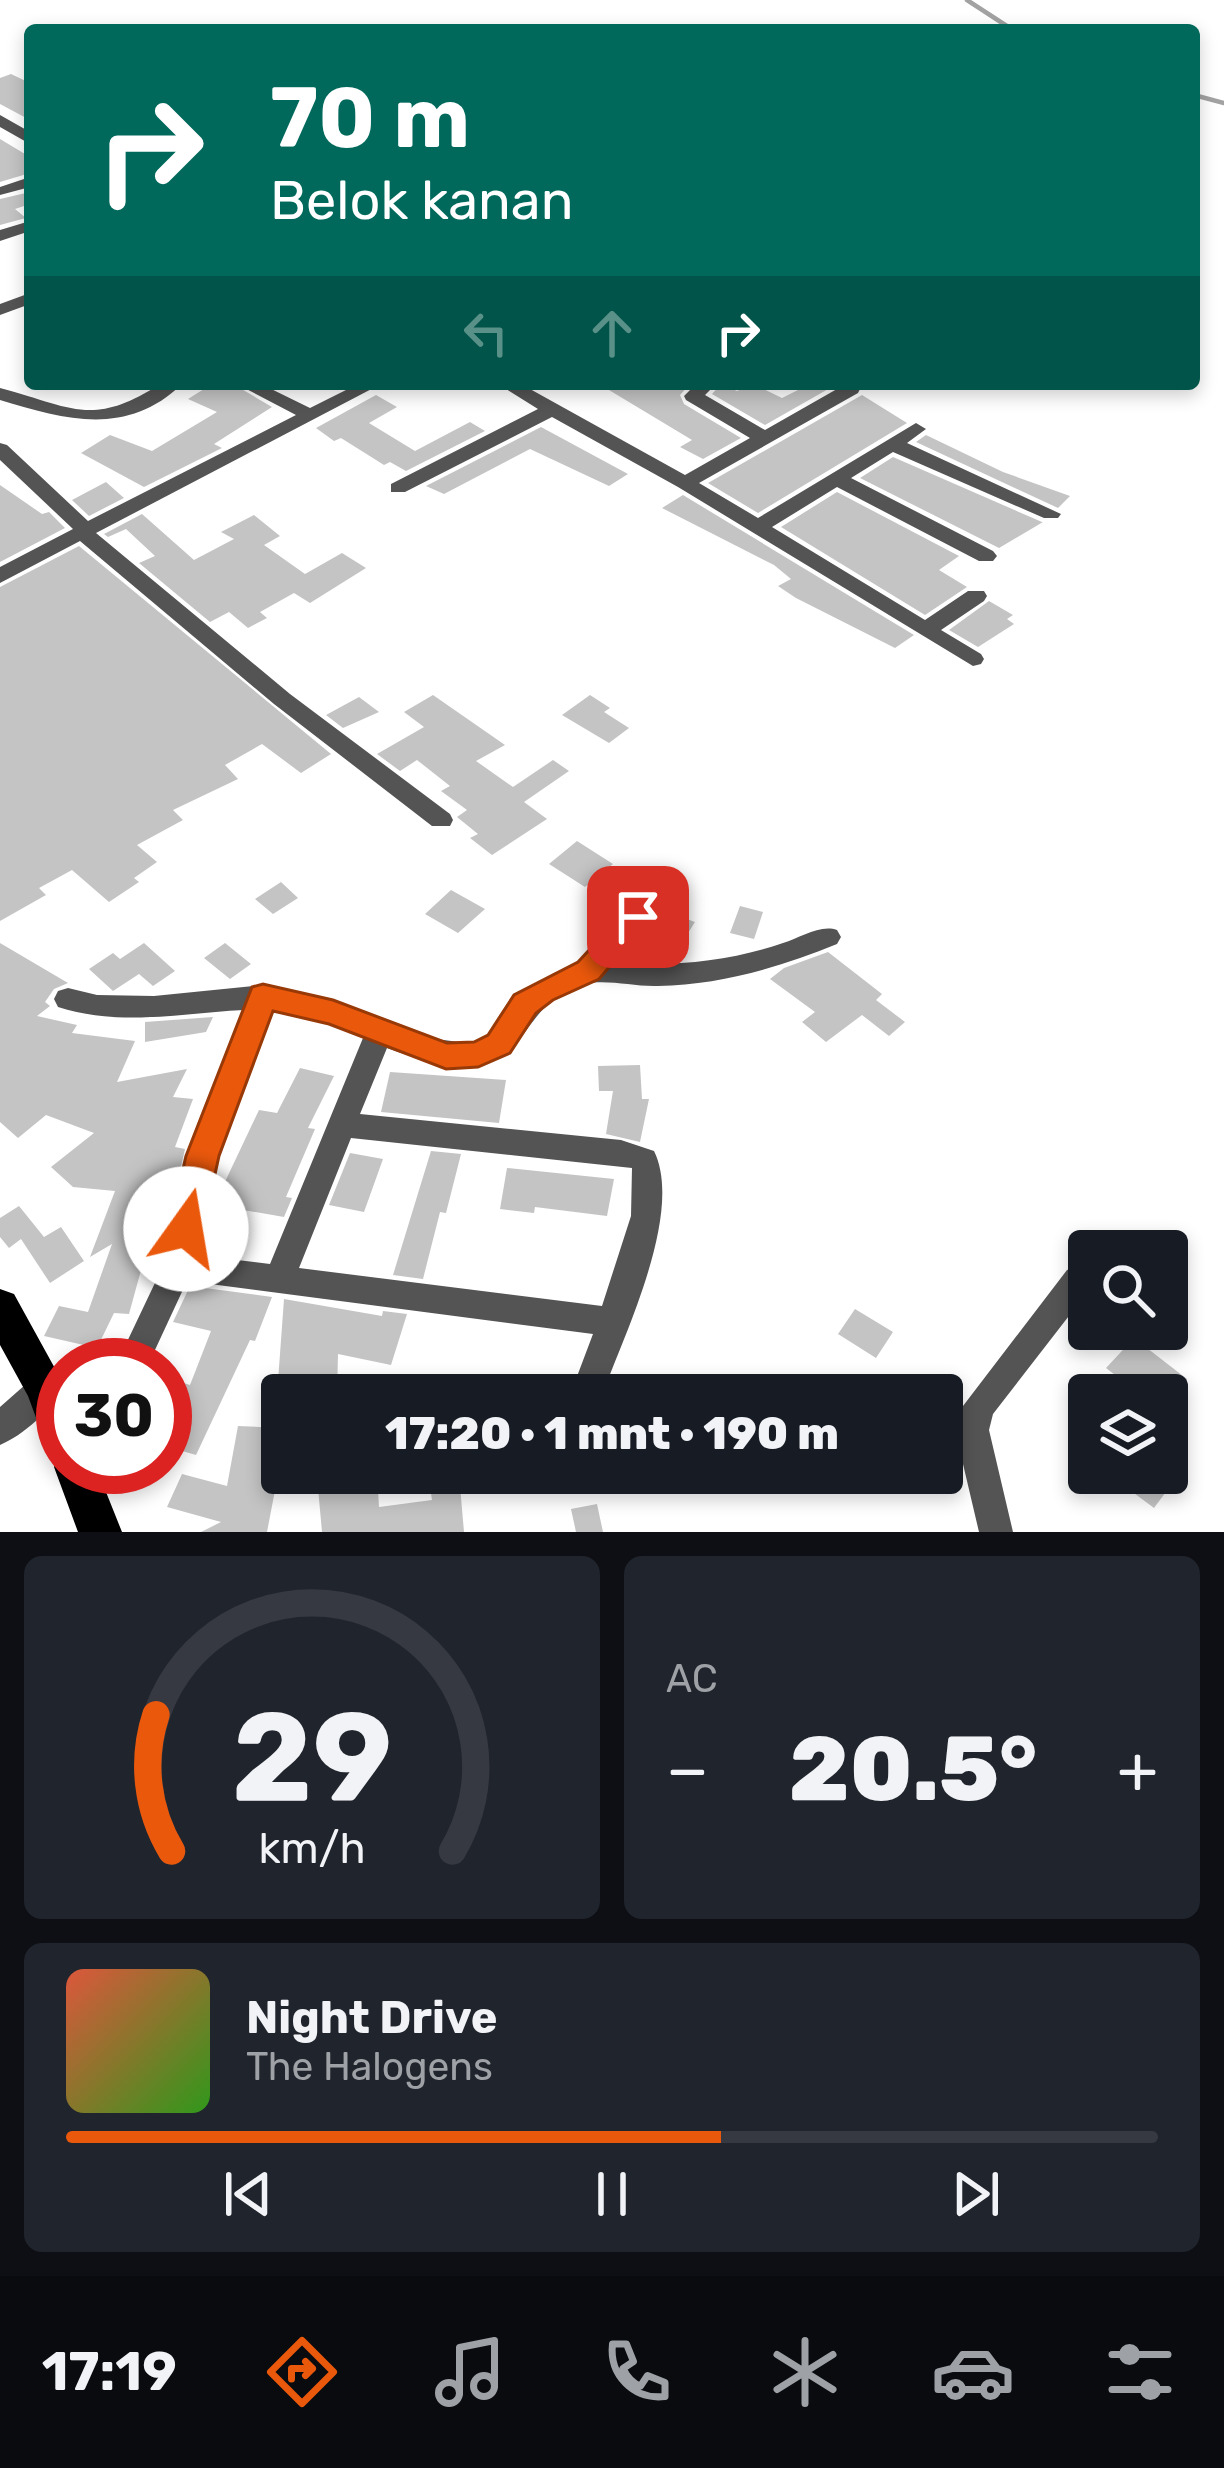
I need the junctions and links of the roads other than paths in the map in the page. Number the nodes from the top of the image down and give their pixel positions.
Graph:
1 (163, 390) edge
2 (258, 390) edge
3 (360, 390) edge
4 (518, 390) edge
5 (699, 390) edge
6 (849, 390) edge
7 (0, 394) edge
8 (552, 409) junction
9 (310, 416) junction
10 (916, 429) dead end
11 (766, 439) junction
12 (892, 444) junction
13 (0, 449) edge
14 (836, 478) junction
15 (685, 483) junction
16 (398, 488) dead end
17 (1051, 514) dead end
18 (758, 527) junction
19 (84, 531) junction
20 (986, 556) dead end
21 (0, 576) edge
22 (976, 596) dead end
23 (927, 629) junction
24 (973, 659) dead end
25 (441, 820) dead end
26 (662, 890) dead end
27 (829, 937) dead end
28 (588, 970) junction
29 (263, 996) junction
30 (68, 999) dead end
31 (380, 1030) junction
32 (344, 1125) junction
33 (178, 1266) junction
34 (279, 1279) junction
35 (1068, 1293) edge
36 (0, 1307) edge
37 (613, 1322) junction
38 (145, 1338) edge
39 (36, 1372) edge
40 (594, 1374) edge
41 (36, 1396) edge
42 (0, 1430) edge
43 (85, 1494) edge
44 (100, 1532) edge
45 (996, 1532) edge

1 - 7 street
2 - 9 street
3 - 9 street
4 - 8 street
5 - 11 street
6 - 11 street
8 - 15 street
8 - 16 street
9 - 19 street
10 - 12 street
11 - 15 street
12 - 14 street
12 - 17 street
13 - 19 street
14 - 18 street
14 - 20 street
15 - 18 street
18 - 23 street
19 - 21 street
19 - 25 street
22 - 23 street
23 - 24 street
26 - 28 street
27 - 28 street
28 - 31 street
29 - 30 street
29 - 31 street
29 - 33 street
31 - 32 street
32 - 34 street
32 - 37 street
33 - 34 street
33 - 38 street
34 - 37 street
35 - 45 street
36 - 39 main road
37 - 40 street
41 - 42 street
43 - 44 main road

